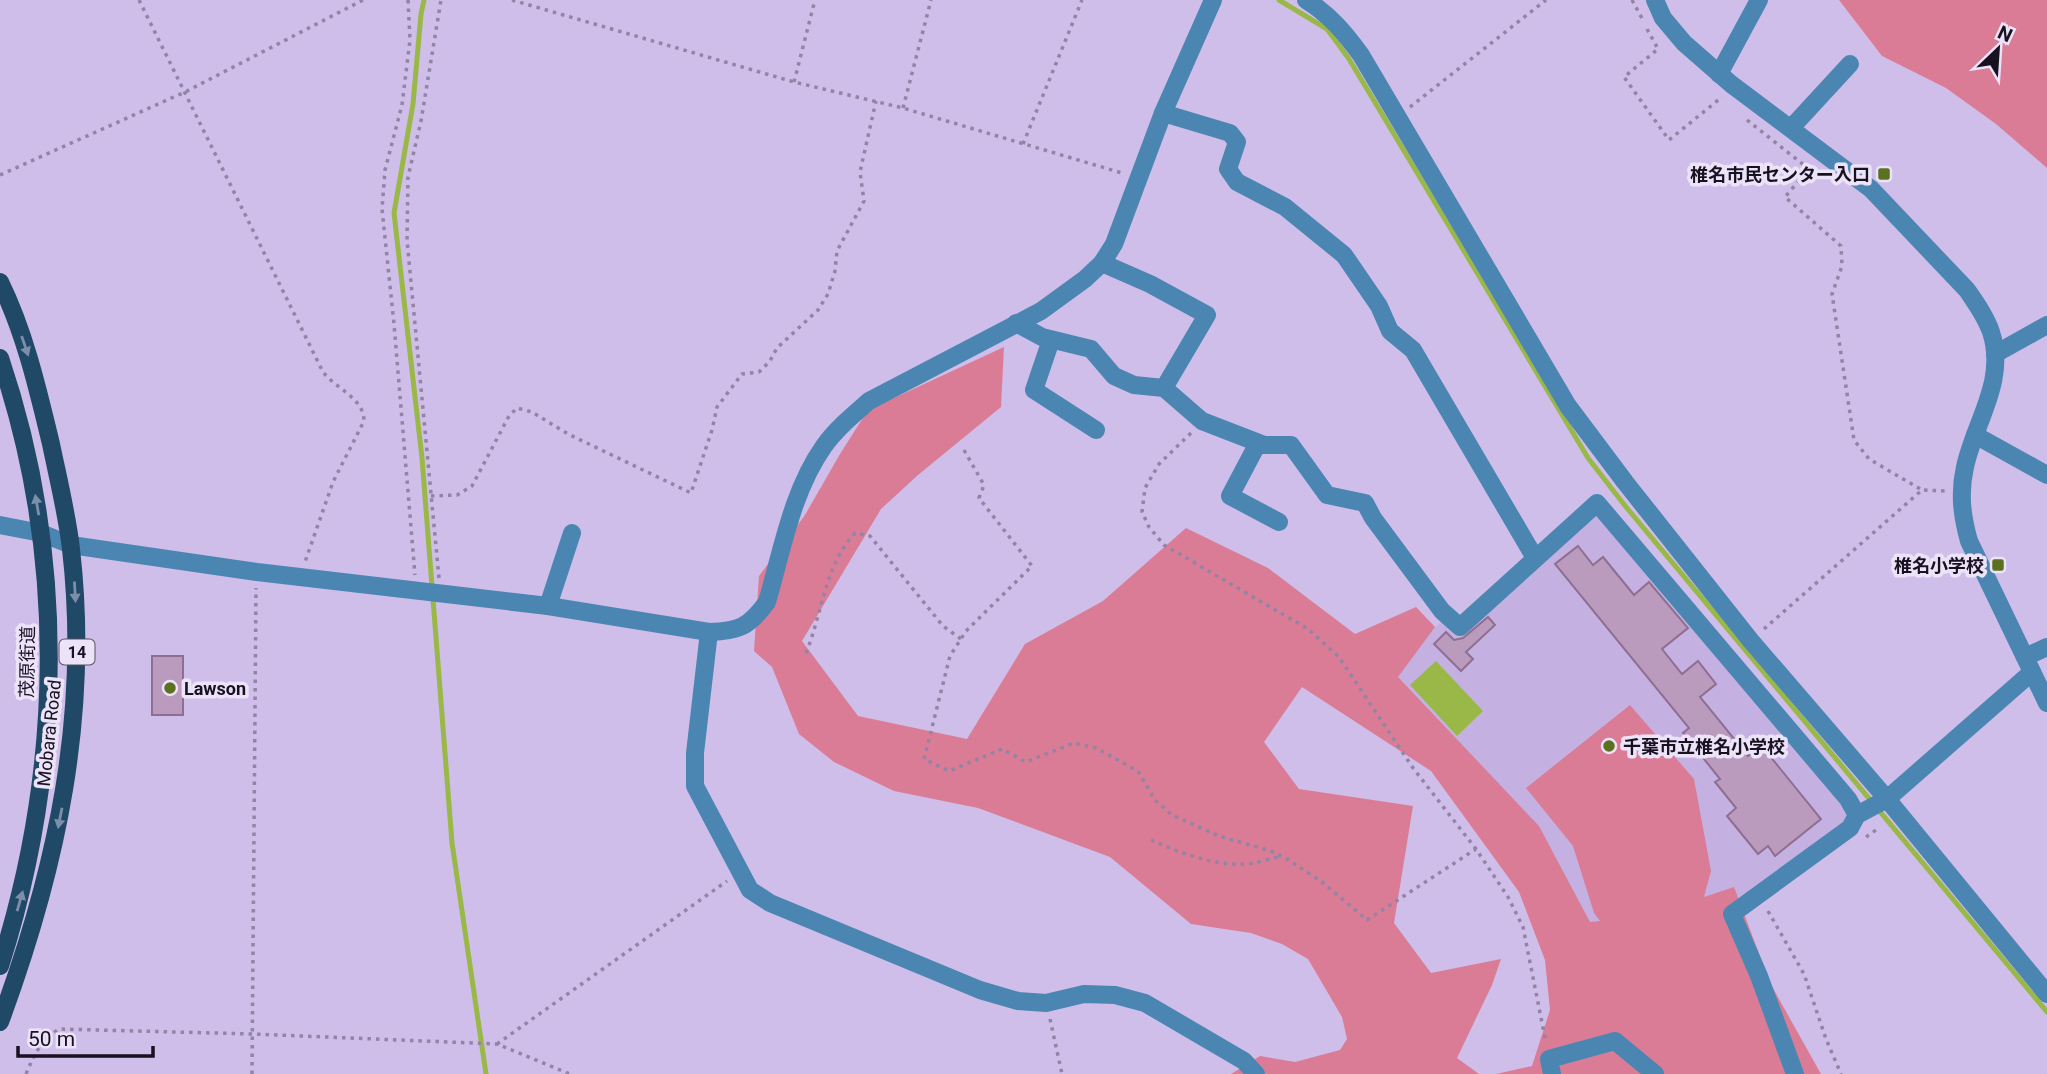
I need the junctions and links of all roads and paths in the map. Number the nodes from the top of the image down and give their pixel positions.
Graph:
1 (139, 0) edge
2 (363, 0) edge
3 (408, 0) edge
4 (441, 0) edge
5 (512, 0) edge
6 (816, 0) edge
7 (931, 0) edge
8 (1082, 0) edge
9 (1213, 0) edge
10 (1306, 0) edge
11 (1546, 0) edge
12 (1632, 0) edge
13 (1655, 0) edge
14 (1759, 0) edge
15 (1850, 64) dead end
16 (1725, 79) junction
17 (794, 82) junction
18 (185, 92) junction
19 (876, 101) junction
20 (903, 108) junction
21 (1163, 113) junction
22 (1740, 115) dead end
23 (1399, 116) junction
24 (1791, 128) junction
25 (1023, 144) junction
26 (0, 175) edge
27 (1139, 177) junction
28 (1102, 263) junction
29 (0, 282) edge
30 (1016, 323) junction
31 (2047, 325) edge
32 (1051, 340) junction
33 (1995, 355) junction
34 (0, 358) edge
35 (1164, 388) junction
36 (1202, 421) junction
37 (1096, 430) dead end
38 (1975, 435) junction
39 (1258, 443) junction
40 (964, 450) dead end
41 (2047, 475) edge
42 (1922, 490) junction
43 (1961, 492) junction
44 (431, 496) junction
45 (1279, 522) dead end
46 (0, 525) edge
47 (41, 533) junction
48 (572, 533) dead end
49 (71, 545) junction
50 (1535, 558) junction
51 (257, 572) junction
52 (299, 577) junction
53 (416, 591) junction
54 (440, 594) junction
55 (548, 606) junction
56 (709, 632) junction
57 (961, 639) junction
58 (1751, 641) junction
59 (2047, 647) edge
60 (806, 653) dead end
61 (2028, 665) junction
62 (2047, 703) edge
63 (1887, 799) junction
64 (1857, 815) junction
65 (1879, 828) dead end
66 (1151, 840) dead end
67 (1858, 844) dead end
68 (1476, 849) junction
69 (1281, 856) junction
70 (741, 872) junction
71 (1775, 904) dead end
72 (0, 966) edge
73 (2047, 994) edge
74 (1046, 1003) junction
75 (0, 1022) edge
76 (253, 1034) junction
77 (497, 1044) junction
78 (1551, 1067) edge
79 (26, 1074) edge
80 (252, 1074) edge
81 (570, 1074) edge
82 (1062, 1074) edge
83 (1256, 1074) edge
84 (1655, 1074) edge
85 (1795, 1074) edge
86 (1841, 1074) edge

1 - 18 path
2 - 18 path
3 - 53 path
4 - 44 path
5 - 17 path
6 - 17 path
7 - 20 path
8 - 25 path
9 - 21 street
10 - 23 street
11 - 23 path
12 - 16 path
13 - 16 street
14 - 16 street
15 - 24 street
16 - 24 street
17 - 19 path
18 - 26 path
18 - 52 path
19 - 20 path
19 - 44 path
20 - 25 path
21 - 27 street
21 - 50 street
22 - 42 path
23 - 58 street
24 - 33 street
25 - 27 path
27 - 28 street
28 - 30 street
28 - 35 street
29 -> 49 main road, Mobara Road / 14
30 - 32 street
30 - 56 street
31 - 33 street
32 - 35 street
32 - 37 street
33 - 38 street
47 -> 34 main road, 茂原街道 / 14
35 - 36 street
36 - 39 street
36 - 68 path
38 - 41 street
38 - 43 street
39 - 45 street
39 - 50 street
40 - 57 path
42 - 43 path
42 - 58 path
43 - 61 street
44 - 54 path
46 - 47 street
47 - 49 street
72 -> 47 main road, 茂原街道 / 14
48 - 55 street
49 - 51 street
49 -> 75 main road, Mobara Road / 14
50 - 64 street
51 - 52 street
51 - 76 path
52 - 53 street
53 - 54 street
54 - 55 street
55 - 56 street
56 - 70 street
57 - 60 path
57 - 69 path
58 - 63 street
59 - 61 street
61 - 62 street
61 - 63 street
63 - 64 street
63 - 73 street
64 - 85 street
65 - 67 path
66 - 69 path
68 - 69 path
68 - 78 path
70 - 74 street
70 - 77 path
71 - 86 path
74 - 82 path
74 - 83 street
76 - 77 path
76 - 79 path
76 - 80 path
77 - 81 path
78 - 84 street

